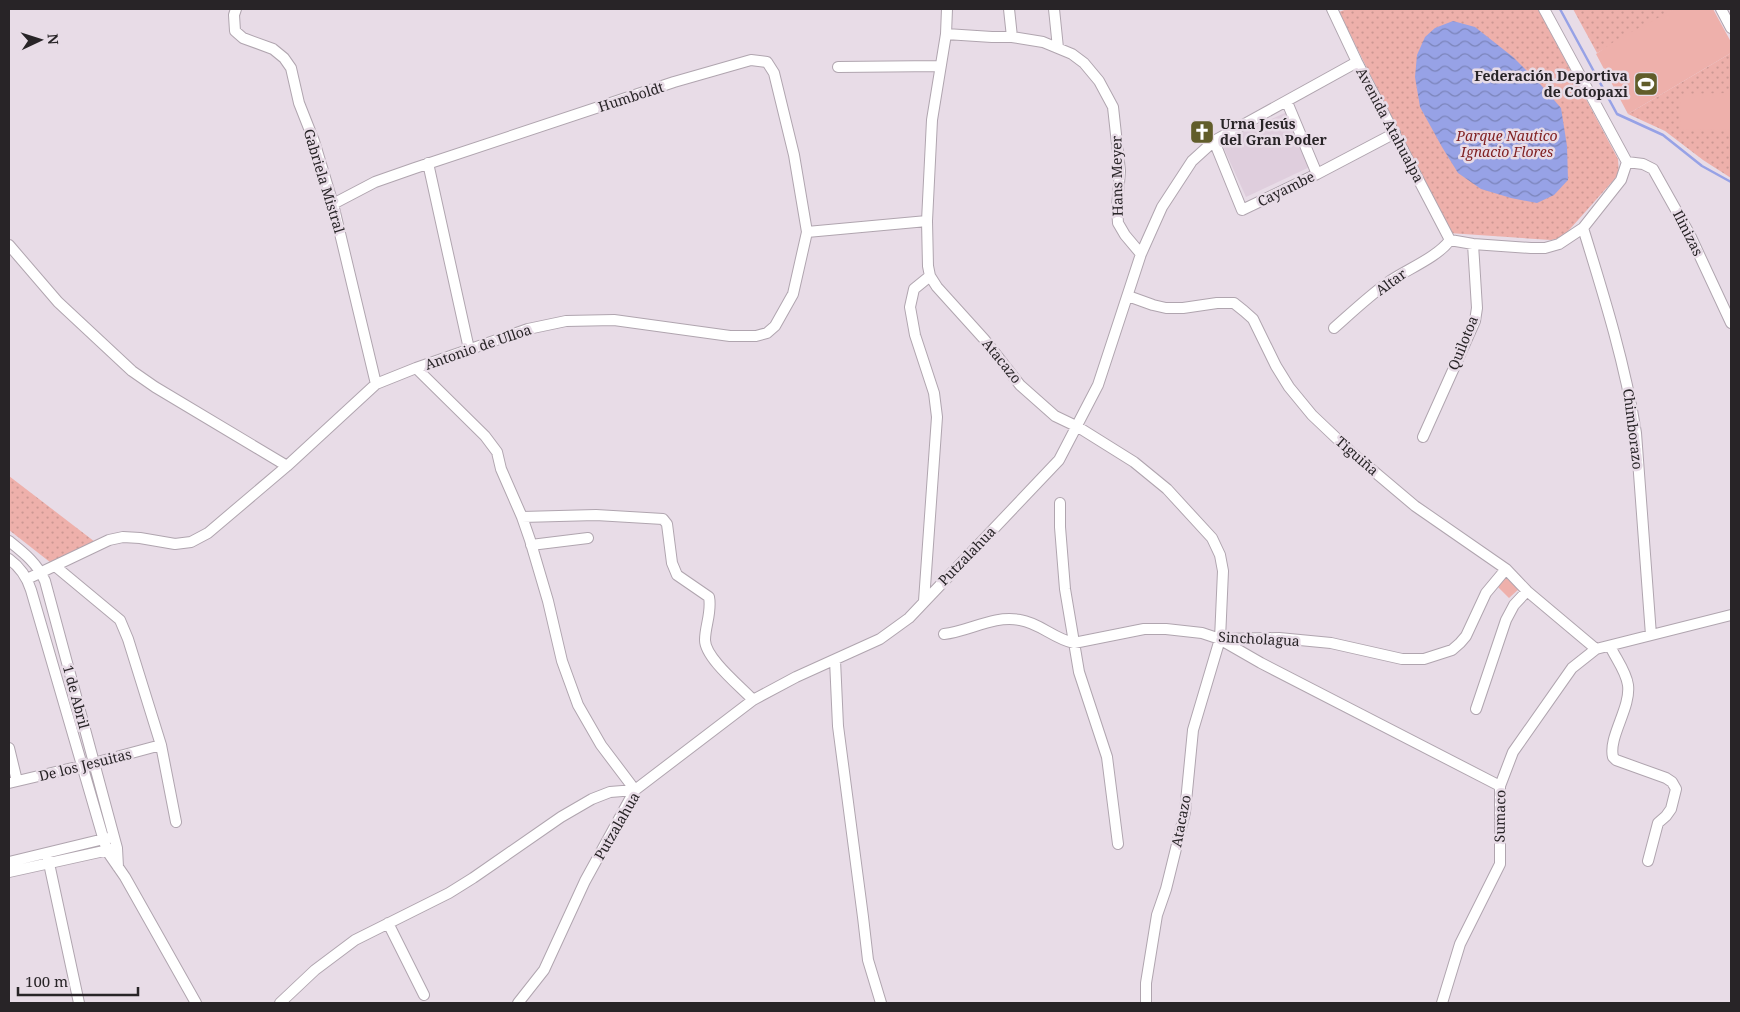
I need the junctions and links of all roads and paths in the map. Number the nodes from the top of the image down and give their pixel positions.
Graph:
1 (236, 9) edge
2 (947, 9) edge
3 (1009, 9) edge
4 (1054, 9) edge
5 (1333, 9) edge
6 (1544, 9) edge
7 (1721, 9) edge
8 (1731, 28) edge
9 (946, 34) junction
10 (1012, 37) junction
11 (1058, 48) junction
12 (1356, 62) junction
13 (940, 66) junction
14 (838, 68) dead end
15 (1288, 102) junction
16 (1395, 133) junction
17 (1214, 142) junction
18 (1627, 162) junction
19 (428, 163) junction
20 (1318, 174) junction
21 (334, 204) junction
22 (927, 221) junction
23 (1583, 228) junction
24 (807, 232) junction
25 (1450, 240) junction
26 (1473, 244) junction
27 (9, 245) edge
28 (1141, 254) junction
29 (930, 276) junction
30 (1128, 296) junction
31 (1731, 323) edge
32 (1334, 328) dead end
33 (469, 349) junction
34 (416, 368) junction
35 (376, 384) junction
36 (1078, 427) junction
37 (1423, 437) dead end
38 (287, 466) junction
39 (1060, 503) dead end
40 (522, 516) junction
41 (588, 538) dead end
42 (9, 541) edge
43 (532, 545) junction
44 (9, 559) edge
45 (55, 566) junction
46 (1506, 569) junction
47 (41, 572) junction
48 (27, 579) junction
49 (1527, 591) junction
50 (924, 601) junction
51 (1731, 616) edge
52 (944, 634) dead end
53 (1651, 635) junction
54 (1220, 639) junction
55 (1074, 643) junction
56 (1610, 646) junction
57 (1596, 649) junction
58 (835, 660) junction
59 (753, 700) junction
60 (1476, 709) dead end
61 (161, 745) junction
62 (9, 748) edge
63 (94, 763) junction
64 (82, 766) junction
65 (13, 782) edge
66 (1500, 786) junction
67 (635, 790) junction
68 (176, 822) dead end
69 (114, 837) junction
70 (103, 840) junction
71 (1118, 844) dead end
72 (112, 850) junction
73 (48, 858) junction
74 (1648, 861) dead end
75 (9, 862) edge
76 (9, 872) edge
77 (388, 923) junction
78 (424, 995) dead end
79 (79, 1003) edge
80 (196, 1003) edge
81 (280, 1003) edge
82 (518, 1003) edge
83 (881, 1003) edge
84 (1146, 1003) edge
85 (1442, 1003) edge

1 - 21 street, Gabriela Mistral
2 - 9 street
3 - 10 street
4 - 11 street
5 - 12 street, Avenida Atahualpa
6 - 18 street
7 - 8 street
9 - 10 street, Hans Meyer
9 - 13 street
10 - 11 street, Hans Meyer
11 - 28 street, Hans Meyer
12 - 15 street, Putzalahua
12 - 16 street, Avenida Atahualpa
13 - 14 street
13 - 22 street
15 - 17 street, Putzalahua
15 - 20 street
16 - 20 street, Cayambe
16 - 25 street, Avenida Atahualpa
17 - 20 street, Cayambe
17 - 28 street, Putzalahua
18 - 23 street
18 - 31 street, Ilinizas
19 - 21 street, Humboldt
19 - 24 street, Humboldt
19 - 33 street
21 - 35 street, Gabriela Mistral
22 - 24 street
22 - 29 street
23 - 26 street
23 - 53 street, Chimborazo
24 - 33 street, Antonio de Ulloa
25 - 26 street
25 - 32 street, Altar
26 - 37 street, Quilotoa
27 - 38 street
28 - 30 street, Putzalahua
29 - 36 street, Atacazo
29 - 50 street
30 - 36 street, Putzalahua
30 - 46 street, Tiguiña
33 - 34 street, Antonio de Ulloa
34 - 35 street, Antonio de Ulloa
34 - 40 street
35 - 38 street, Antonio de Ulloa
36 - 50 street, Putzalahua
36 - 54 street, Atacazo
38 - 45 street, Antonio de Ulloa
39 - 55 street
40 - 43 street
40 - 59 street
41 - 43 street
42 - 47 street, 1 de Abril
43 - 67 street
44 - 48 street, 1 de Abril
45 - 47 street, Antonio de Ulloa
45 - 61 street
46 - 49 street, Tiguiña
46 - 54 street, Sincholagua
47 - 48 street, Antonio de Ulloa
47 - 63 street, 1 de Abril
48 - 64 street, 1 de Abril
49 - 57 street, Tiguiña
49 - 60 street
50 - 58 street, Putzalahua
51 - 53 street
52 - 55 street
53 - 56 street
54 - 55 street, Sincholagua
54 - 66 street
54 - 84 street, Atacazo
55 - 71 street
56 - 57 street
56 - 74 street
57 - 66 street, Sumaco
58 - 59 street, Putzalahua
58 - 83 street
59 - 67 street, Putzalahua
61 - 63 street, De los Jesuitas
61 - 68 street
62 - 65 street
63 - 64 street, De los Jesuitas
63 - 69 street, 1 de Abril
64 - 65 street, De los Jesuitas
64 - 70 street, 1 de Abril
66 - 85 street, Sumaco
67 - 77 street
67 - 82 street, Putzalahua
69 - 70 street
69 - 72 street, 1 de Abril
70 - 72 street, 1 de Abril
70 - 73 street
72 - 73 street
72 - 80 street, 1 de Abril
73 - 75 street
73 - 76 street
73 - 79 street
77 - 78 street
77 - 81 street

